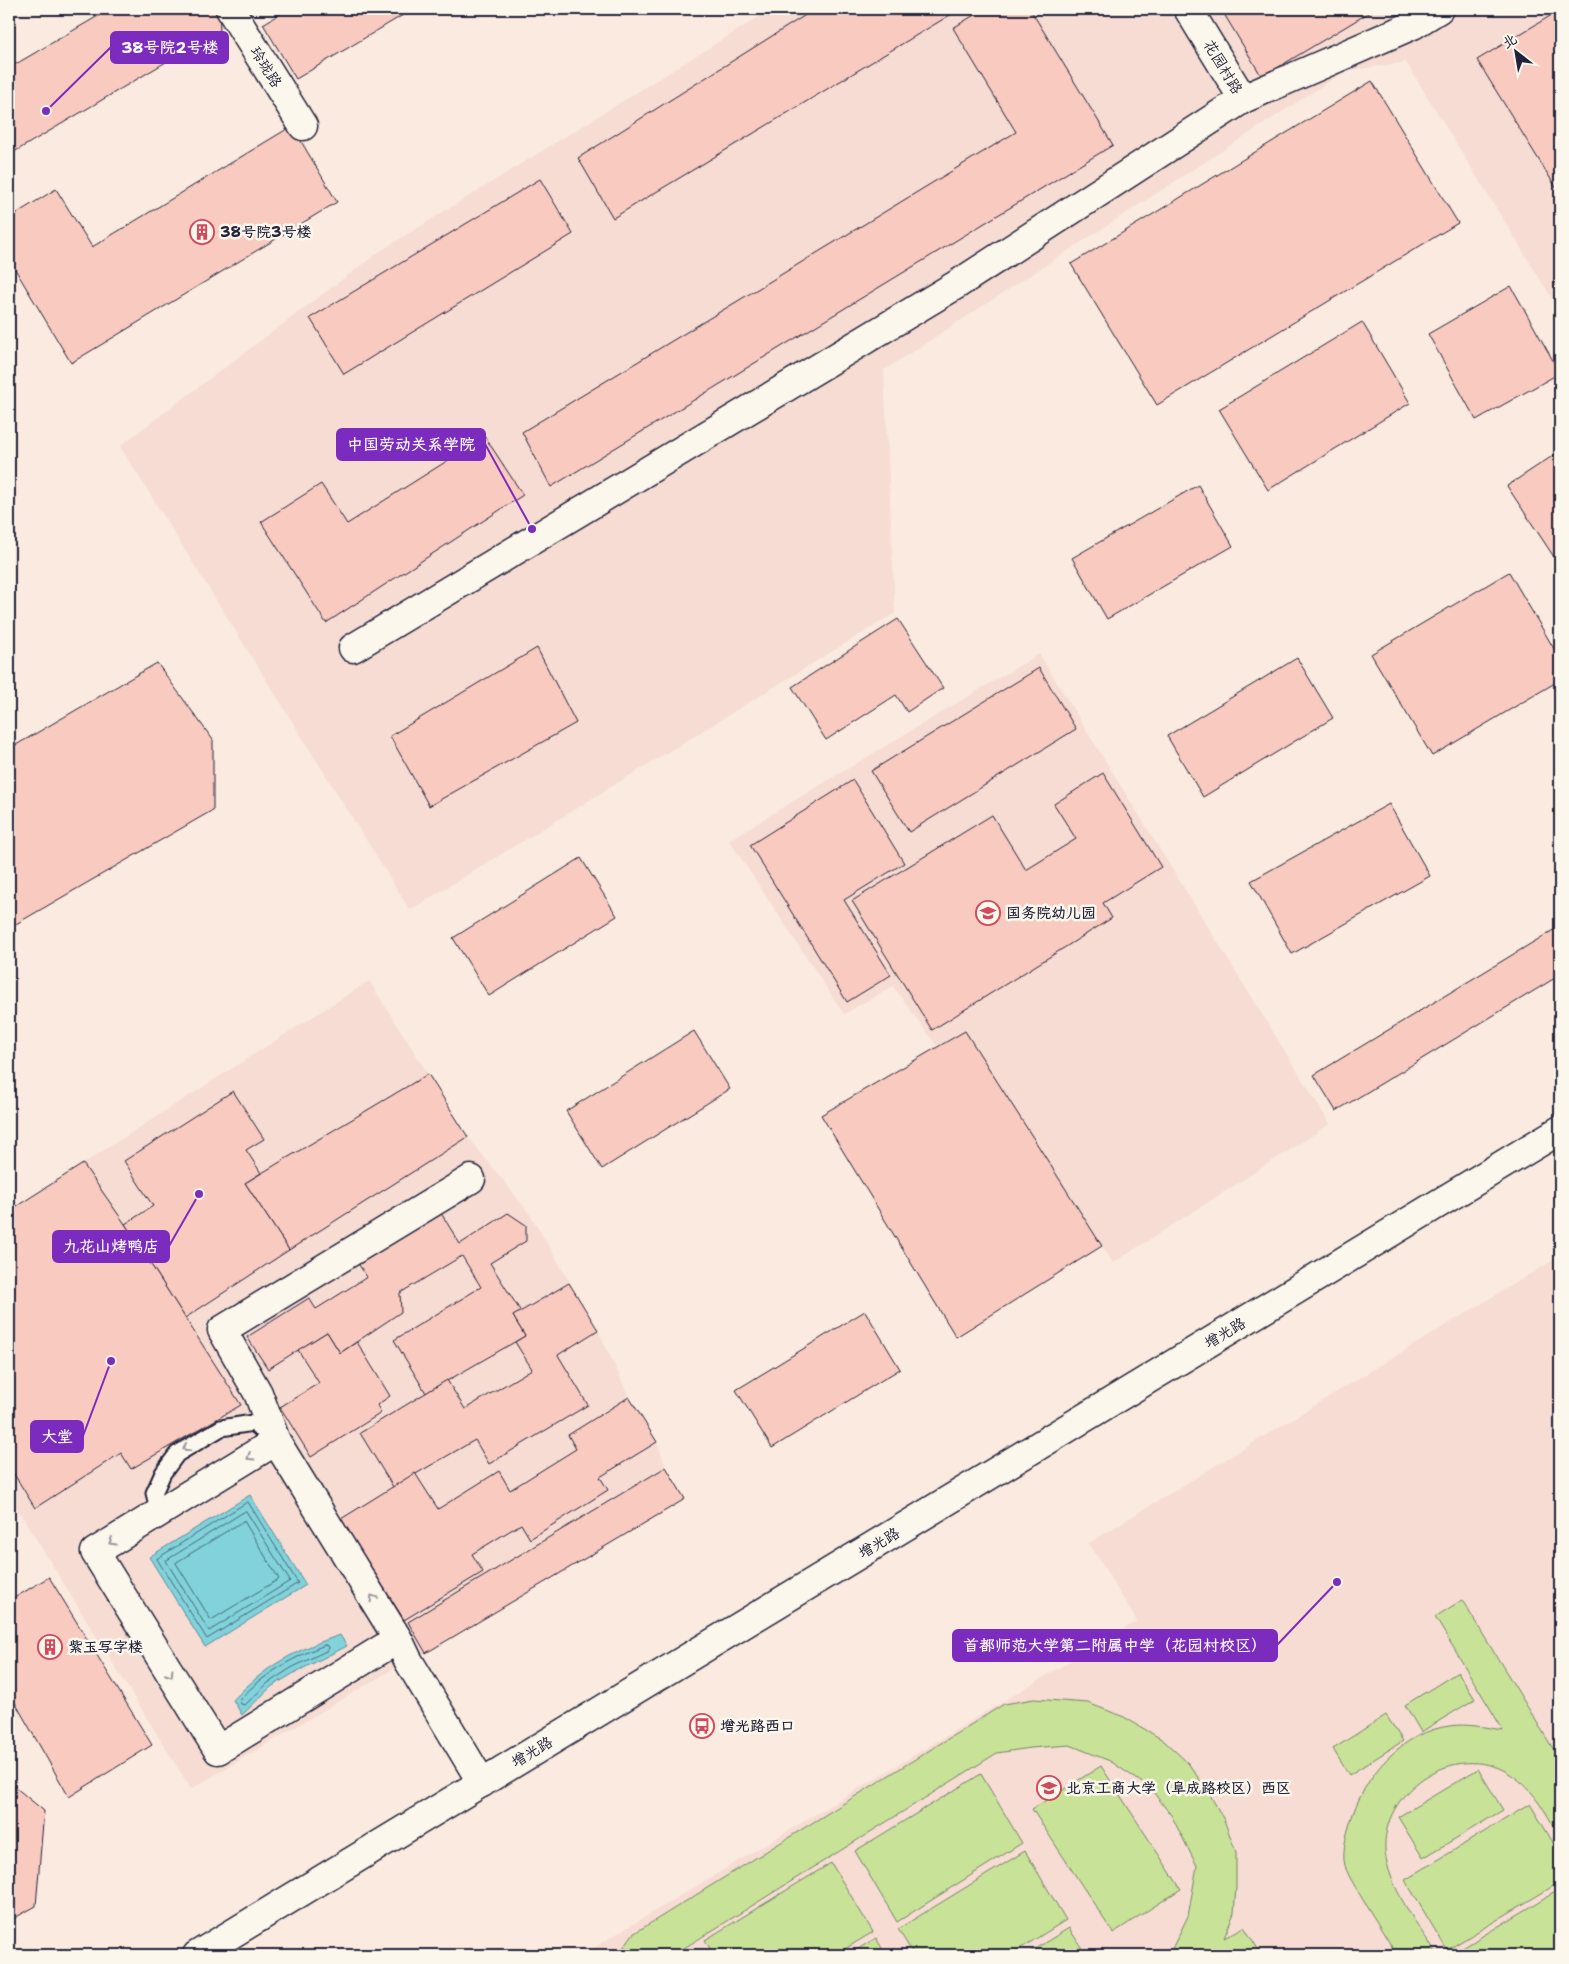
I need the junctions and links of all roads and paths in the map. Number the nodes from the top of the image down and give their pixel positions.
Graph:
1 (230, 9) edge
2 (1188, 9) edge
3 (1439, 9) edge
4 (1243, 99) junction
5 (303, 126) dead end
6 (352, 648) dead end
7 (1560, 1130) edge
8 (471, 1179) dead end
9 (276, 1441) junction
10 (159, 1513) junction
11 (398, 1639) junction
12 (482, 1783) junction
13 (197, 1955) edge

1 - 5 street, 玲珑路
2 - 4 street, 花园村路
3 - 4 street
4 - 6 street
7 - 12 street, 增光路
8 - 9 street
9 -> 10 street
9 -> 10 lane
11 -> 9 street
10 -> 11 street
11 - 12 street
12 - 13 street, 增光路

